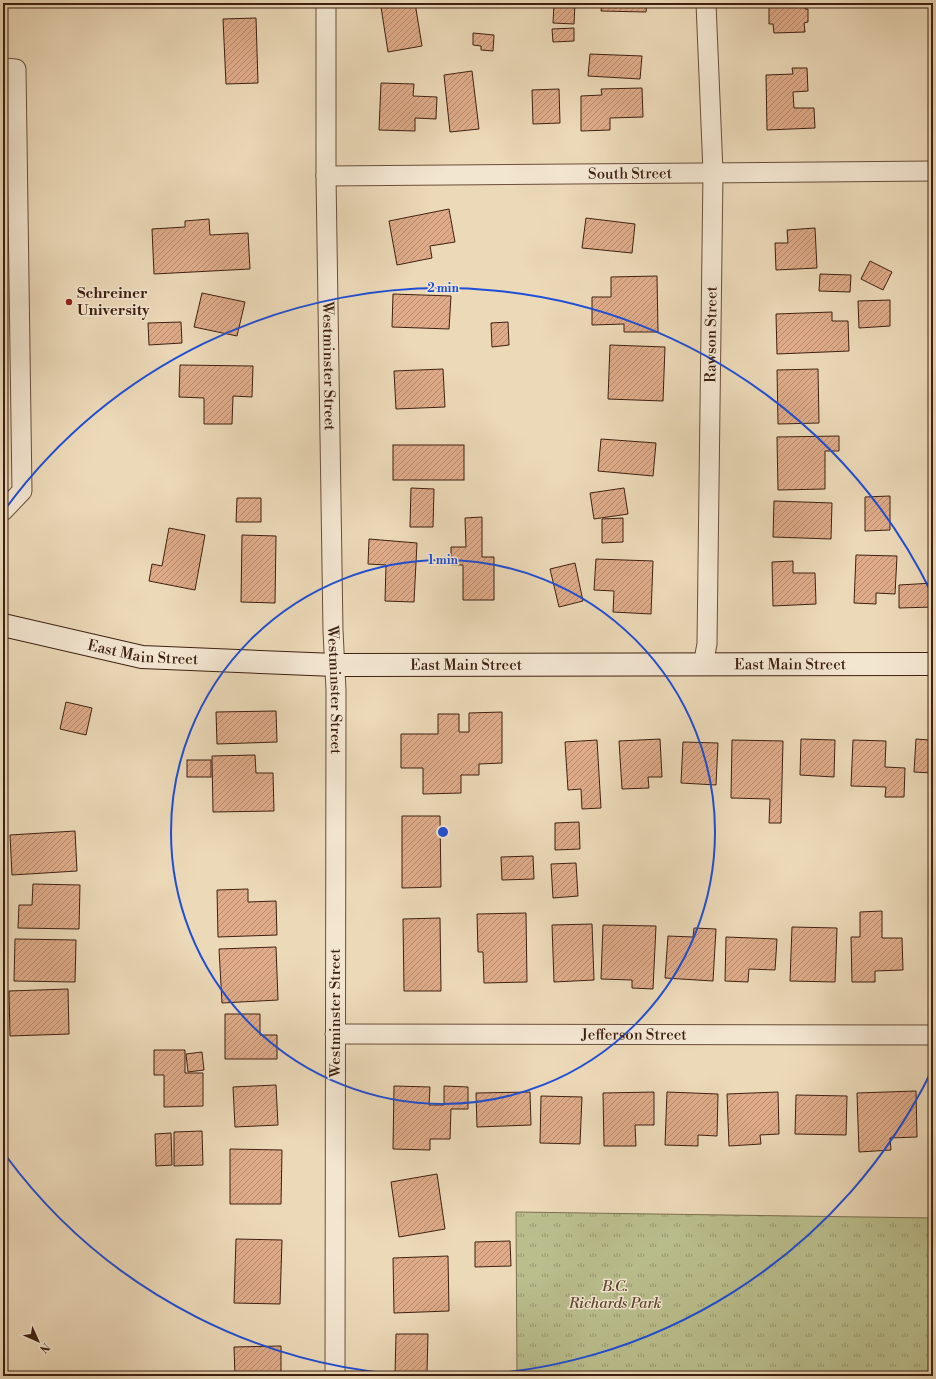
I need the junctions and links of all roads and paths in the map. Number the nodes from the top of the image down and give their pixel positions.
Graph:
1 (326, 3) edge
2 (706, 3) edge
3 (3, 68) edge
4 (933, 171) edge
5 (713, 172) junction
6 (326, 176) junction
7 (3, 510) edge
8 (3, 625) edge
9 (933, 664) edge
10 (335, 665) junction
11 (703, 665) junction
12 (335, 1034) junction
13 (933, 1035) edge
14 (335, 1376) edge

1 - 6 street, Westminster Street
2 - 5 street, Rawson Street
3 - 7 street
4 - 5 street, South Street
5 - 6 street, South Street
5 - 11 street, Rawson Street
6 - 10 street, Westminster Street
8 - 10 street, East Main Street
9 - 11 street, East Main Street
10 - 11 street, East Main Street
10 - 12 street, Westminster Street
12 - 13 street, Jefferson Street
12 - 14 street, Westminster Street

